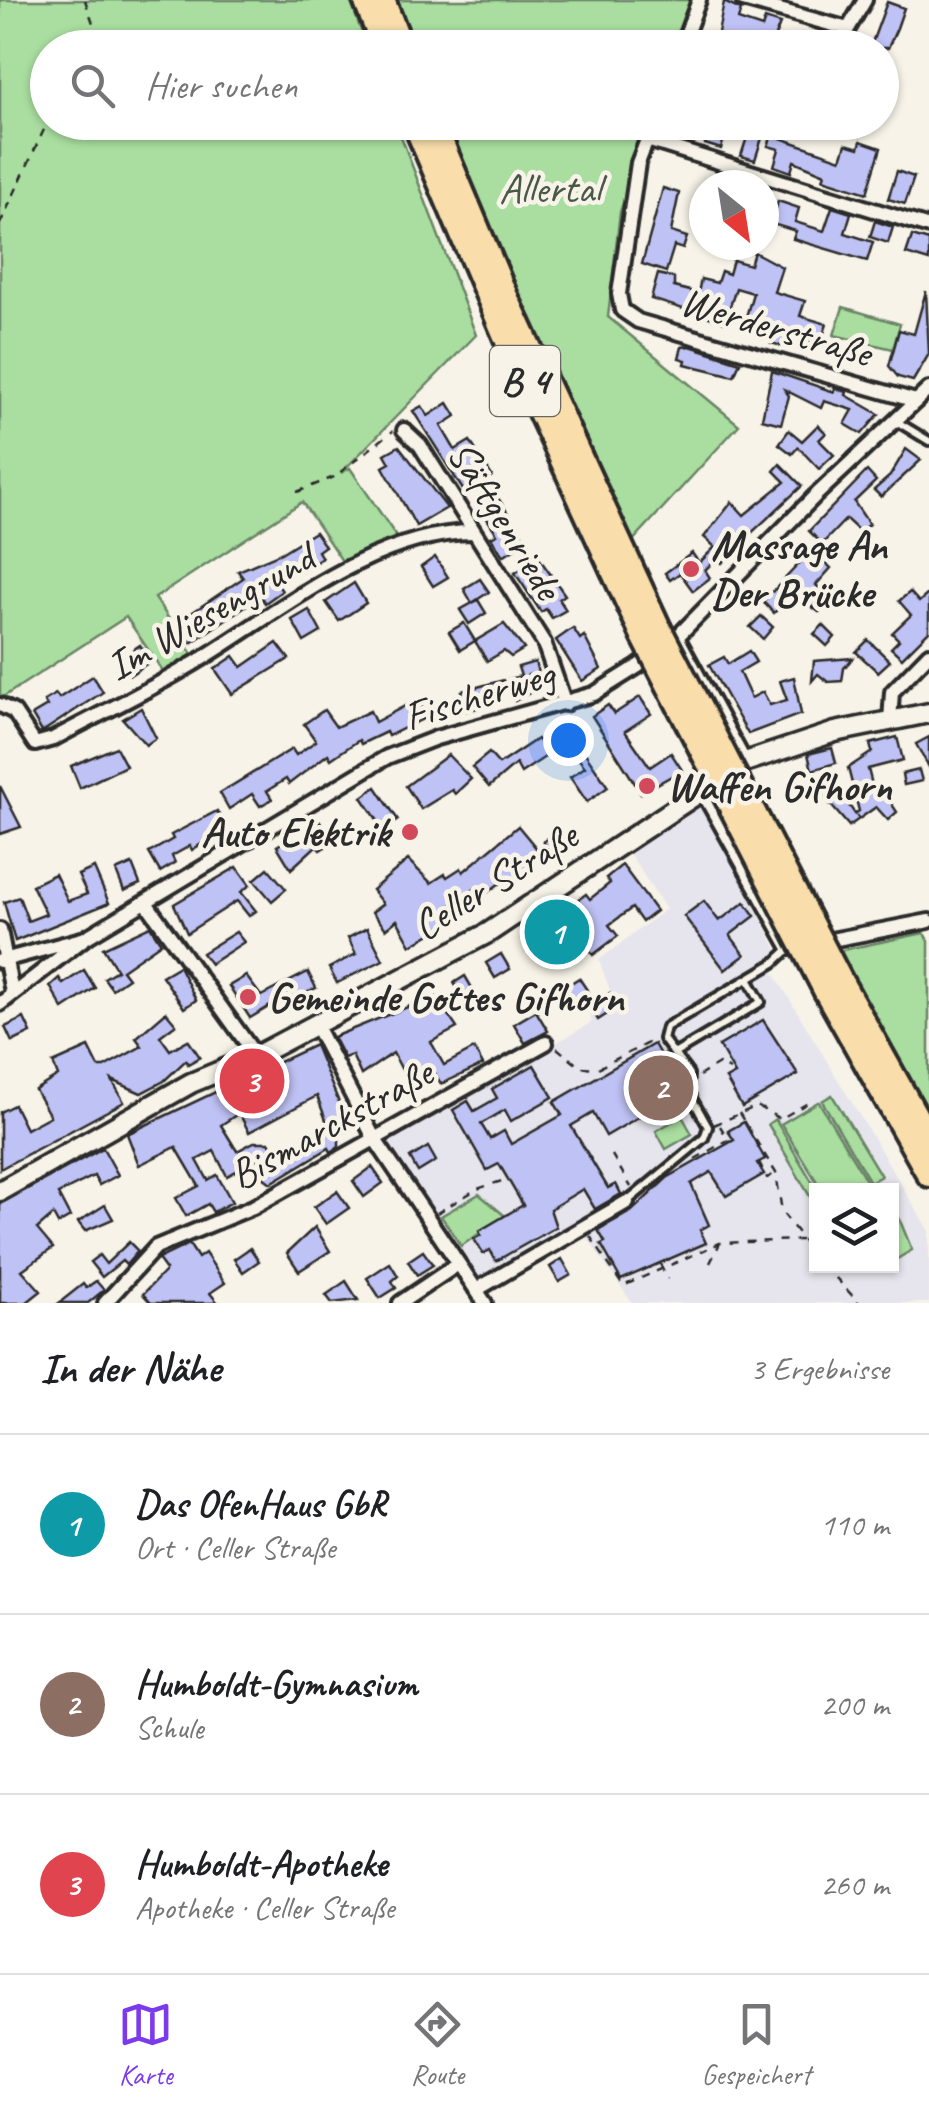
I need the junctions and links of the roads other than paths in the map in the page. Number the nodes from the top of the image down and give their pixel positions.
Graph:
1 (365, 0) edge
2 (384, 0) edge
3 (699, 0) edge
4 (743, 0) edge
5 (865, 0) edge
6 (377, 30) edge
7 (395, 30) edge
8 (688, 30) edge
9 (422, 140) edge
10 (441, 140) edge
11 (647, 140) joint
12 (929, 228) edge
13 (929, 389) edge
14 (916, 402) junction
15 (895, 420) junction
16 (404, 430) road end
17 (929, 441) edge
18 (474, 532) junction
19 (660, 634) junction
20 (929, 654) edge
21 (566, 704) junction
22 (0, 705) edge
23 (929, 713) edge
24 (890, 721) junction
25 (745, 762) junction
26 (701, 788) junction
27 (146, 904) junction
28 (929, 921) edge
29 (0, 930) edge
30 (85, 938) junction
31 (790, 948) junction
32 (1, 961) edge
33 (748, 979) junction
34 (834, 988) junction
35 (12, 992) junction
36 (0, 1004) edge
37 (315, 1024) junction
38 (546, 1043) road end
39 (674, 1054) junction
40 (256, 1056) junction
41 (374, 1138) junction
42 (929, 1140) edge
43 (929, 1175) edge
44 (0, 1191) edge
45 (627, 1202) joint
46 (458, 1264) junction
47 (476, 1290) junction
48 (105, 1303) edge
49 (400, 1303) edge
50 (485, 1303) edge

1 - 6 highway
2 - 7 highway
3 - 8 street
4 - 5 street
9 - 19 highway, B 4
10 - 19 highway, B 4
11 - 12 street
11 - 14 street, Werderstraße
13 - 14 street, Fischerweg
14 - 15 street, Fischerweg
15 - 17 lane
15 - 19 street, Fischerweg
16 - 18 street, Säftgenriede
18 - 21 street, Säftgenriede
18 - 22 street, Im Wiesengrund
19 - 21 street, Fischerweg
19 - 25 street
19 - 34 highway, B 4, bridge
20 - 24 street
21 - 27 street, Fischerweg
23 - 24 street, Celler Straße
24 - 25 street, Celler Straße
25 - 26 street, Celler Straße
26 - 31 street
26 - 37 street, Celler Straße
27 - 30 street, Fischerweg
27 - 40 street
28 - 31 street
29 - 32 street
30 - 32 street
30 - 35 street, Fischerweg
31 - 33 lane
32 - 35 street
33 - 39 lane
33 - 39 lane
34 - 42 highway, B 4
34 - 43 highway, B 4
35 - 36 street, Fischerweg
37 - 40 street, Celler Straße
37 - 41 street
38 - 41 street, Bismarckstraße
39 - 45 lane
40 - 44 street, Celler Straße
41 - 46 street
41 - 48 street, Bismarckstraße
45 - 47 street
46 - 47 street
46 - 49 street
47 - 50 street

